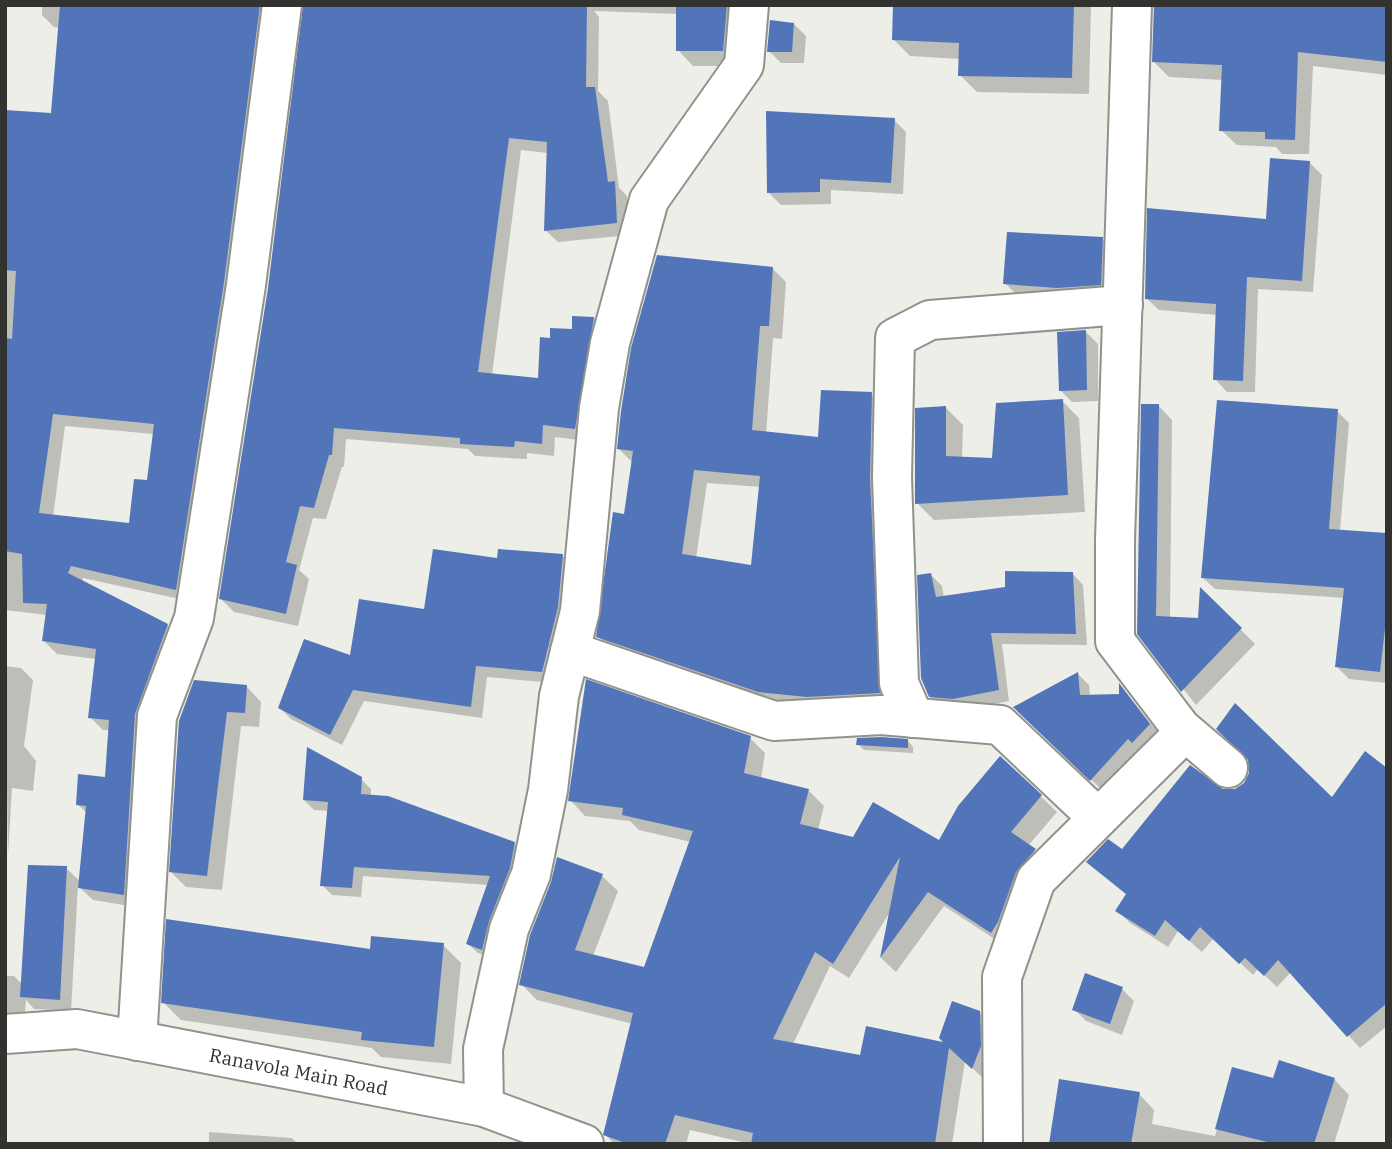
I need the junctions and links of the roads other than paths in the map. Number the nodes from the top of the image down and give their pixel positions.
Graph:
1 (282, 5) edge
2 (749, 5) edge
3 (1132, 5) edge
4 (1123, 305) junction
5 (570, 651) junction
6 (914, 718) junction
7 (1185, 732) junction
8 (1228, 768) dead end
9 (1098, 818) junction
10 (5, 1034) edge
11 (137, 1041) junction
12 (484, 1107) junction
13 (584, 1144) edge
14 (1003, 1144) edge

1 - 11 street
2 - 5 street
3 - 4 street
4 - 6 street
4 - 7 street
5 - 6 street
5 - 12 street
6 - 9 street
7 - 8 street
7 - 9 street
9 - 14 street
10 - 11 street, Ranavola Main Road
11 - 12 street, Ranavola Main Road
12 - 13 street, Ranavola Main Road

